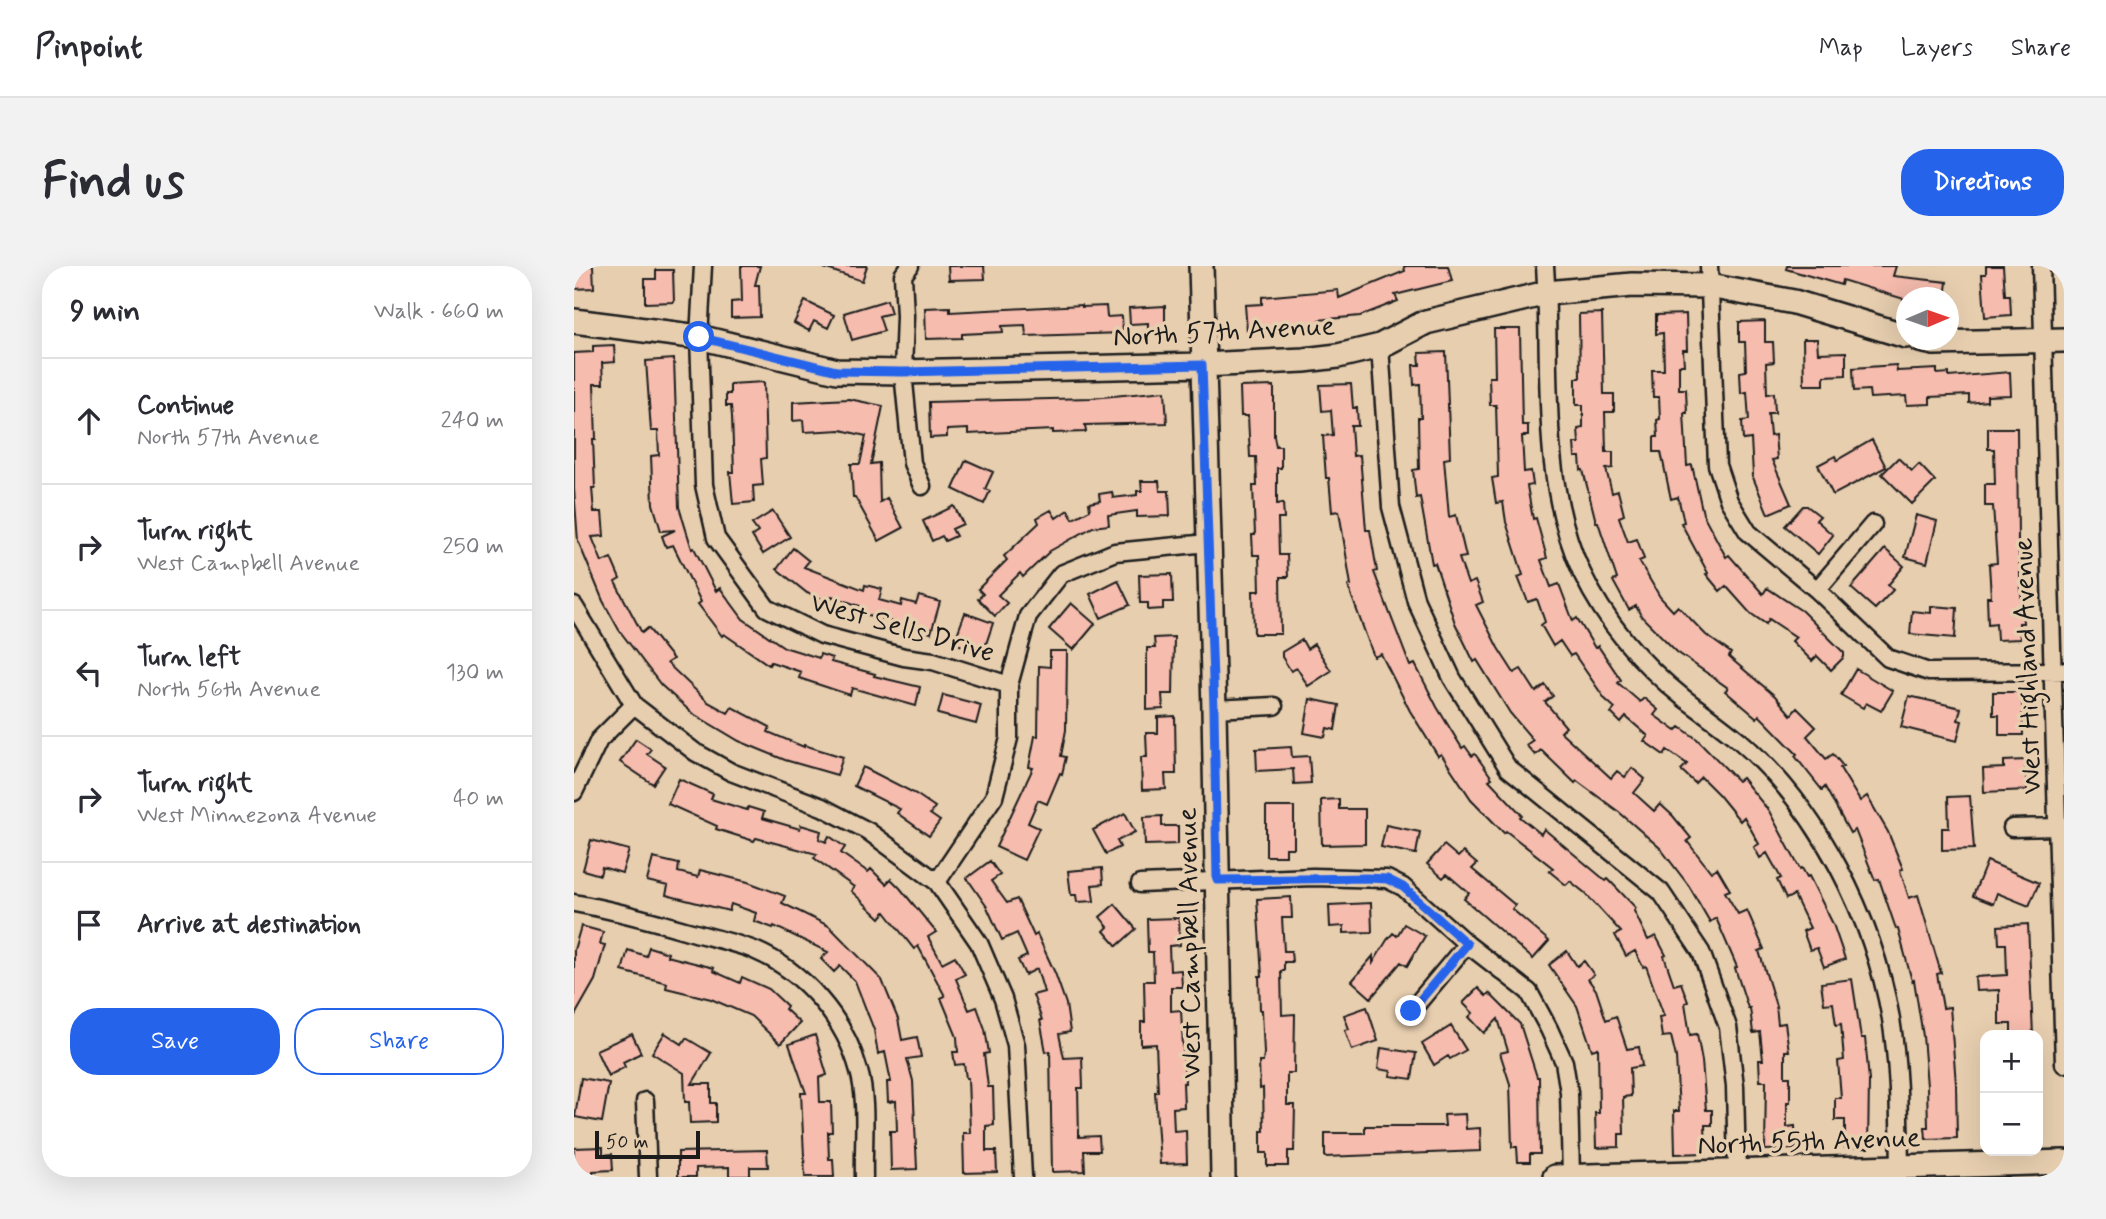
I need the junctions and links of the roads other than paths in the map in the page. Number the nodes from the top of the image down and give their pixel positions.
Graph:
1 (703, 266) edge
2 (910, 266) edge
3 (1201, 266) edge
4 (1545, 266) edge
5 (2041, 266) edge
6 (1709, 276) edge
7 (1547, 293) junction
8 (574, 321) edge
9 (1896, 333) edge
10 (699, 337) junction
11 (2053, 341) edge
12 (1959, 343) edge
13 (1380, 346) junction
14 (1202, 365) junction
15 (903, 372) junction
16 (922, 486) dead end
17 (1873, 524) dead end
18 (1208, 543) junction
19 (1817, 590) junction
20 (574, 606) edge
21 (2058, 671) edge
22 (1009, 685) junction
23 (634, 705) junction
24 (1274, 706) dead end
25 (1214, 709) junction
26 (574, 792) edge
27 (2058, 827) junction
28 (2012, 828) dead end
29 (1217, 880) junction
30 (937, 882) junction
31 (1140, 884) dead end
32 (574, 903) edge
33 (1467, 944) junction
34 (2063, 982) edge
35 (1411, 1011) dead end
36 (2064, 1064) edge
37 (645, 1101) dead end
38 (2064, 1162) edge
39 (1900, 1167) junction
40 (1737, 1171) junction
41 (648, 1177) edge
42 (864, 1177) edge
43 (1023, 1177) edge
44 (1223, 1177) edge
45 (1555, 1177) edge
46 (1571, 1177) edge

1 - 10 street, West Sells Drive
2 - 15 street
3 - 14 street, West Campbell Avenue
4 - 7 street
5 - 11 street, West Highland Avenue
6 - 7 street, North 57th Avenue
6 - 9 street, North 57th Avenue
6 - 19 street
7 - 13 street, North 57th Avenue
7 - 39 street
8 - 10 street, North 57th Avenue
10 - 15 street, North 57th Avenue
10 - 22 street, West Sells Drive
11 - 12 street
11 - 21 street, West Highland Avenue
13 - 14 street, North 57th Avenue
13 - 40 street
14 - 15 street, North 57th Avenue
14 - 18 street, West Campbell Avenue
15 - 16 street
17 - 19 street
18 - 22 street
18 - 25 street, West Campbell Avenue
19 - 21 street
20 - 23 street
21 - 27 street, West Highland Avenue
22 - 30 street
23 - 26 street
23 - 30 street
24 - 25 street
25 - 29 street, West Campbell Avenue
27 - 28 street
27 - 34 street, West Highland Avenue
29 - 31 street
29 - 33 street
29 - 44 street, West Campbell Avenue
30 - 43 street
32 - 42 street
33 - 35 street
33 - 46 street
34 - 36 street, West Highland Avenue
37 - 41 street
38 - 39 street, North 55th Avenue
39 - 40 street, North 55th Avenue
40 - 46 street, North 55th Avenue
45 - 46 street, North 55th Avenue

